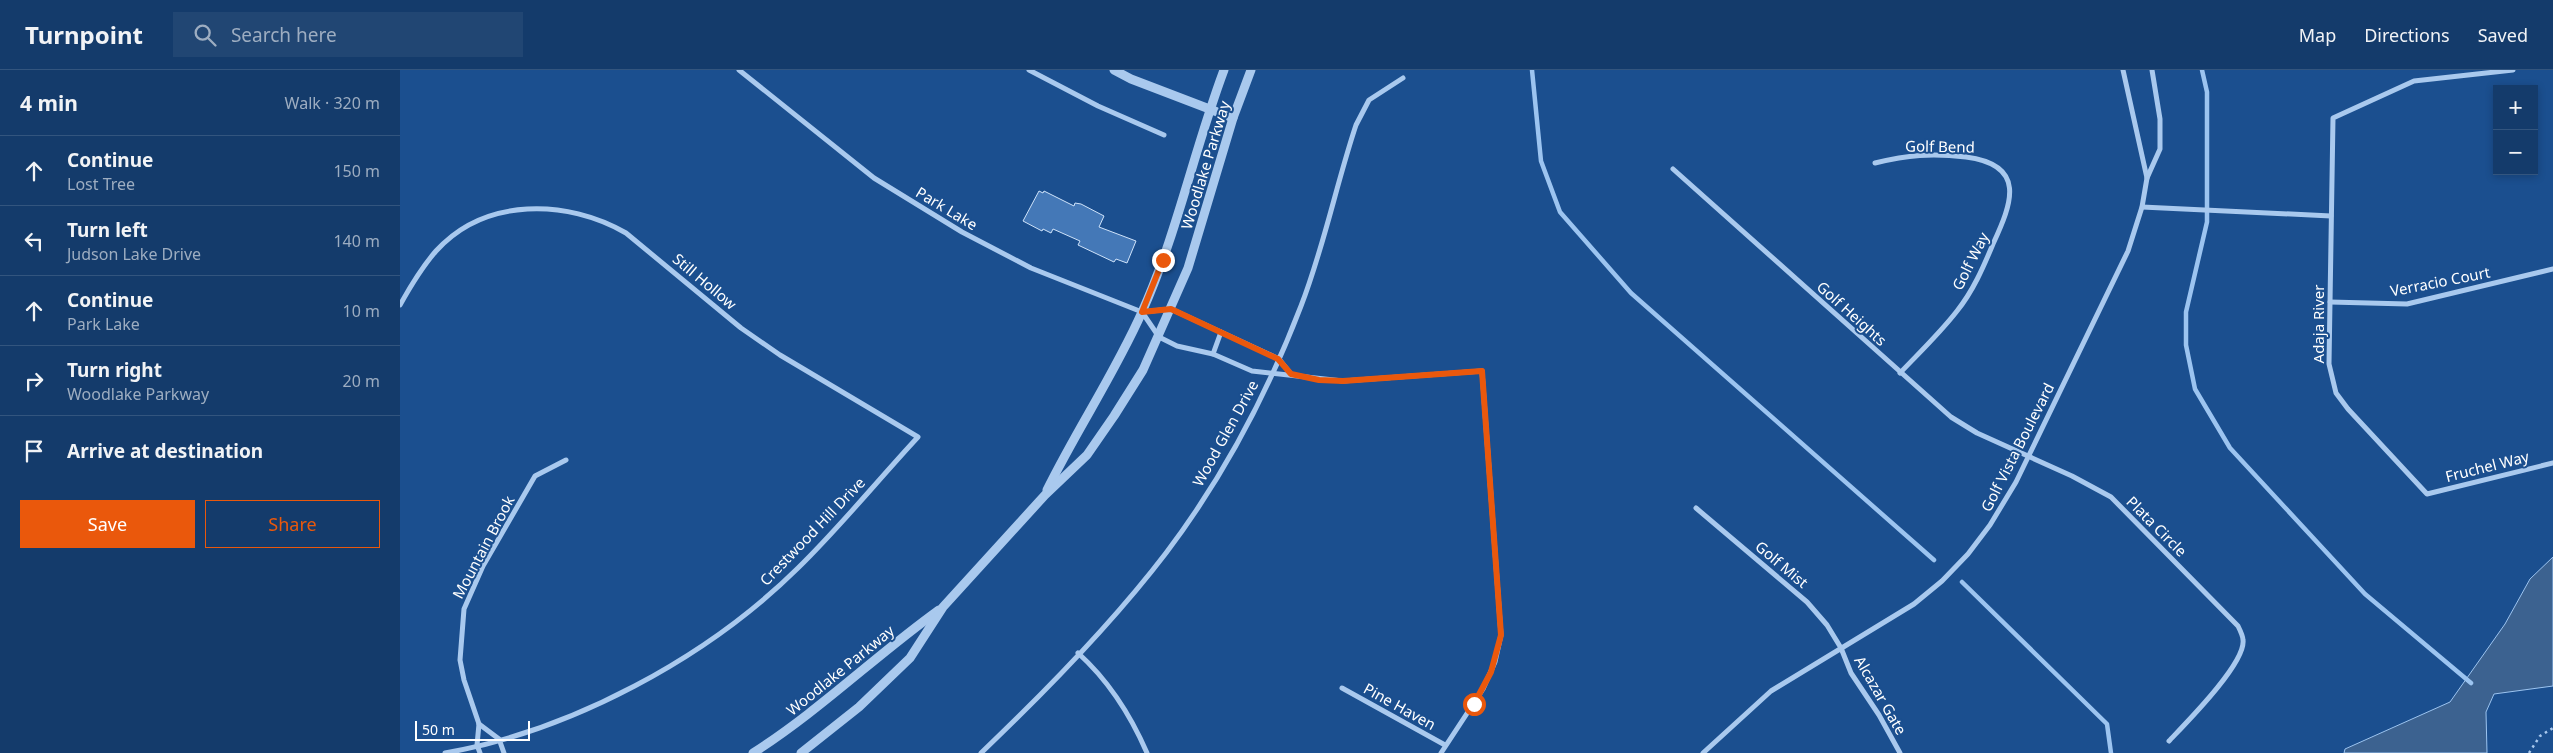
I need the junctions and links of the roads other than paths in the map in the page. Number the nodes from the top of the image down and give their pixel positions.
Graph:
1 (739, 70) edge
2 (1029, 70) edge
3 (1114, 70) edge
4 (1224, 70) edge
5 (1251, 70) edge
6 (2123, 70) edge
7 (2152, 70) edge
8 (2514, 70) edge
9 (1403, 78) dead end
10 (1209, 110) junction
11 (1233, 118) junction
12 (1164, 135) dead end
13 (1875, 163) dead end
14 (1673, 168) dead end
15 (2002, 170) joint
16 (2147, 178) junction
17 (2142, 207) junction
18 (2331, 216) junction
19 (2553, 269) edge
20 (2330, 302) junction
21 (400, 305) edge
22 (1171, 309) junction
23 (1142, 312) junction
24 (1221, 332) junction
25 (1159, 337) junction
26 (1213, 354) junction
27 (1278, 359) junction
28 (1900, 373) junction
29 (1272, 374) junction
30 (1291, 374) junction
31 (918, 437) joint
32 (2029, 456) junction
33 (566, 460) dead end
34 (2553, 463) edge
35 (2427, 494) joint
36 (1045, 495) junction
37 (1696, 508) dead end
38 (943, 607) junction
39 (1841, 648) junction
40 (1078, 653) junction
41 (1342, 688) dead end
42 (479, 724) junction
43 (499, 739) junction
44 (2169, 741) dead end
45 (477, 745) junction
46 (1445, 745) junction
47 (445, 753) edge
48 (480, 753) edge
49 (504, 753) edge
50 (754, 753) edge
51 (801, 753) edge
52 (981, 753) edge
53 (1147, 753) edge
54 (1441, 753) edge
55 (1703, 753) edge
56 (1900, 753) edge

1 - 23 street, Park Lake
2 - 12 street
3 - 10 street
4 - 10 street, Woodlake Parkway
5 - 11 street, Woodlake Parkway
6 - 16 street, Golf Vista Boulevard
7 - 16 street, Golf Vista Boulevard
8 - 18 street, Adaja River
9 - 27 street, Wood Glen Drive
10 - 11 street
10 - 23 street, Woodlake Parkway
11 - 22 street, Woodlake Parkway
13 - 15 street, Golf Bend
14 - 28 street, Golf Heights
15 - 28 street, Golf Way
16 - 17 street, Golf Vista Boulevard
17 - 18 street
17 - 32 street, Golf Vista Boulevard
18 - 20 street, Adaja River
19 - 20 street, Verracio Court
20 - 35 street, Adaja River
21 - 31 street, Still Hollow
22 - 23 street, Park Lake
22 - 24 street
22 - 25 street, Woodlake Parkway
23 - 25 street
23 - 36 street, Woodlake Parkway
24 - 26 street
24 - 27 street
25 - 26 street
25 - 36 street, Woodlake Parkway
26 - 29 street
27 - 29 street, Wood Glen Drive
27 - 30 street
28 - 32 street, Golf Heights
29 - 30 street
29 - 40 street, Wood Glen Drive
30 - 46 street
31 - 43 street, Crestwood Hill Drive
32 - 39 street, Golf Vista Boulevard
32 - 44 street, Plata Circle
33 - 42 street, Mountain Brook
34 - 35 street, Fruchel Way
36 - 38 street, Woodlake Parkway
37 - 39 street, Golf Mist
38 - 50 street, Woodlake Parkway
38 - 51 street, Woodlake Parkway
39 - 55 street, Golf Vista Boulevard
39 - 56 street, Alcazar Gate
40 - 52 street, Wood Glen Drive
40 - 53 street
41 - 46 street, Pine Haven
42 - 43 street
42 - 45 street, Mountain Brook
43 - 45 street, Crestwood Hill Drive
43 - 49 street
45 - 47 street, Crestwood Hill Drive
45 - 48 street, Mountain Brook
46 - 54 street

